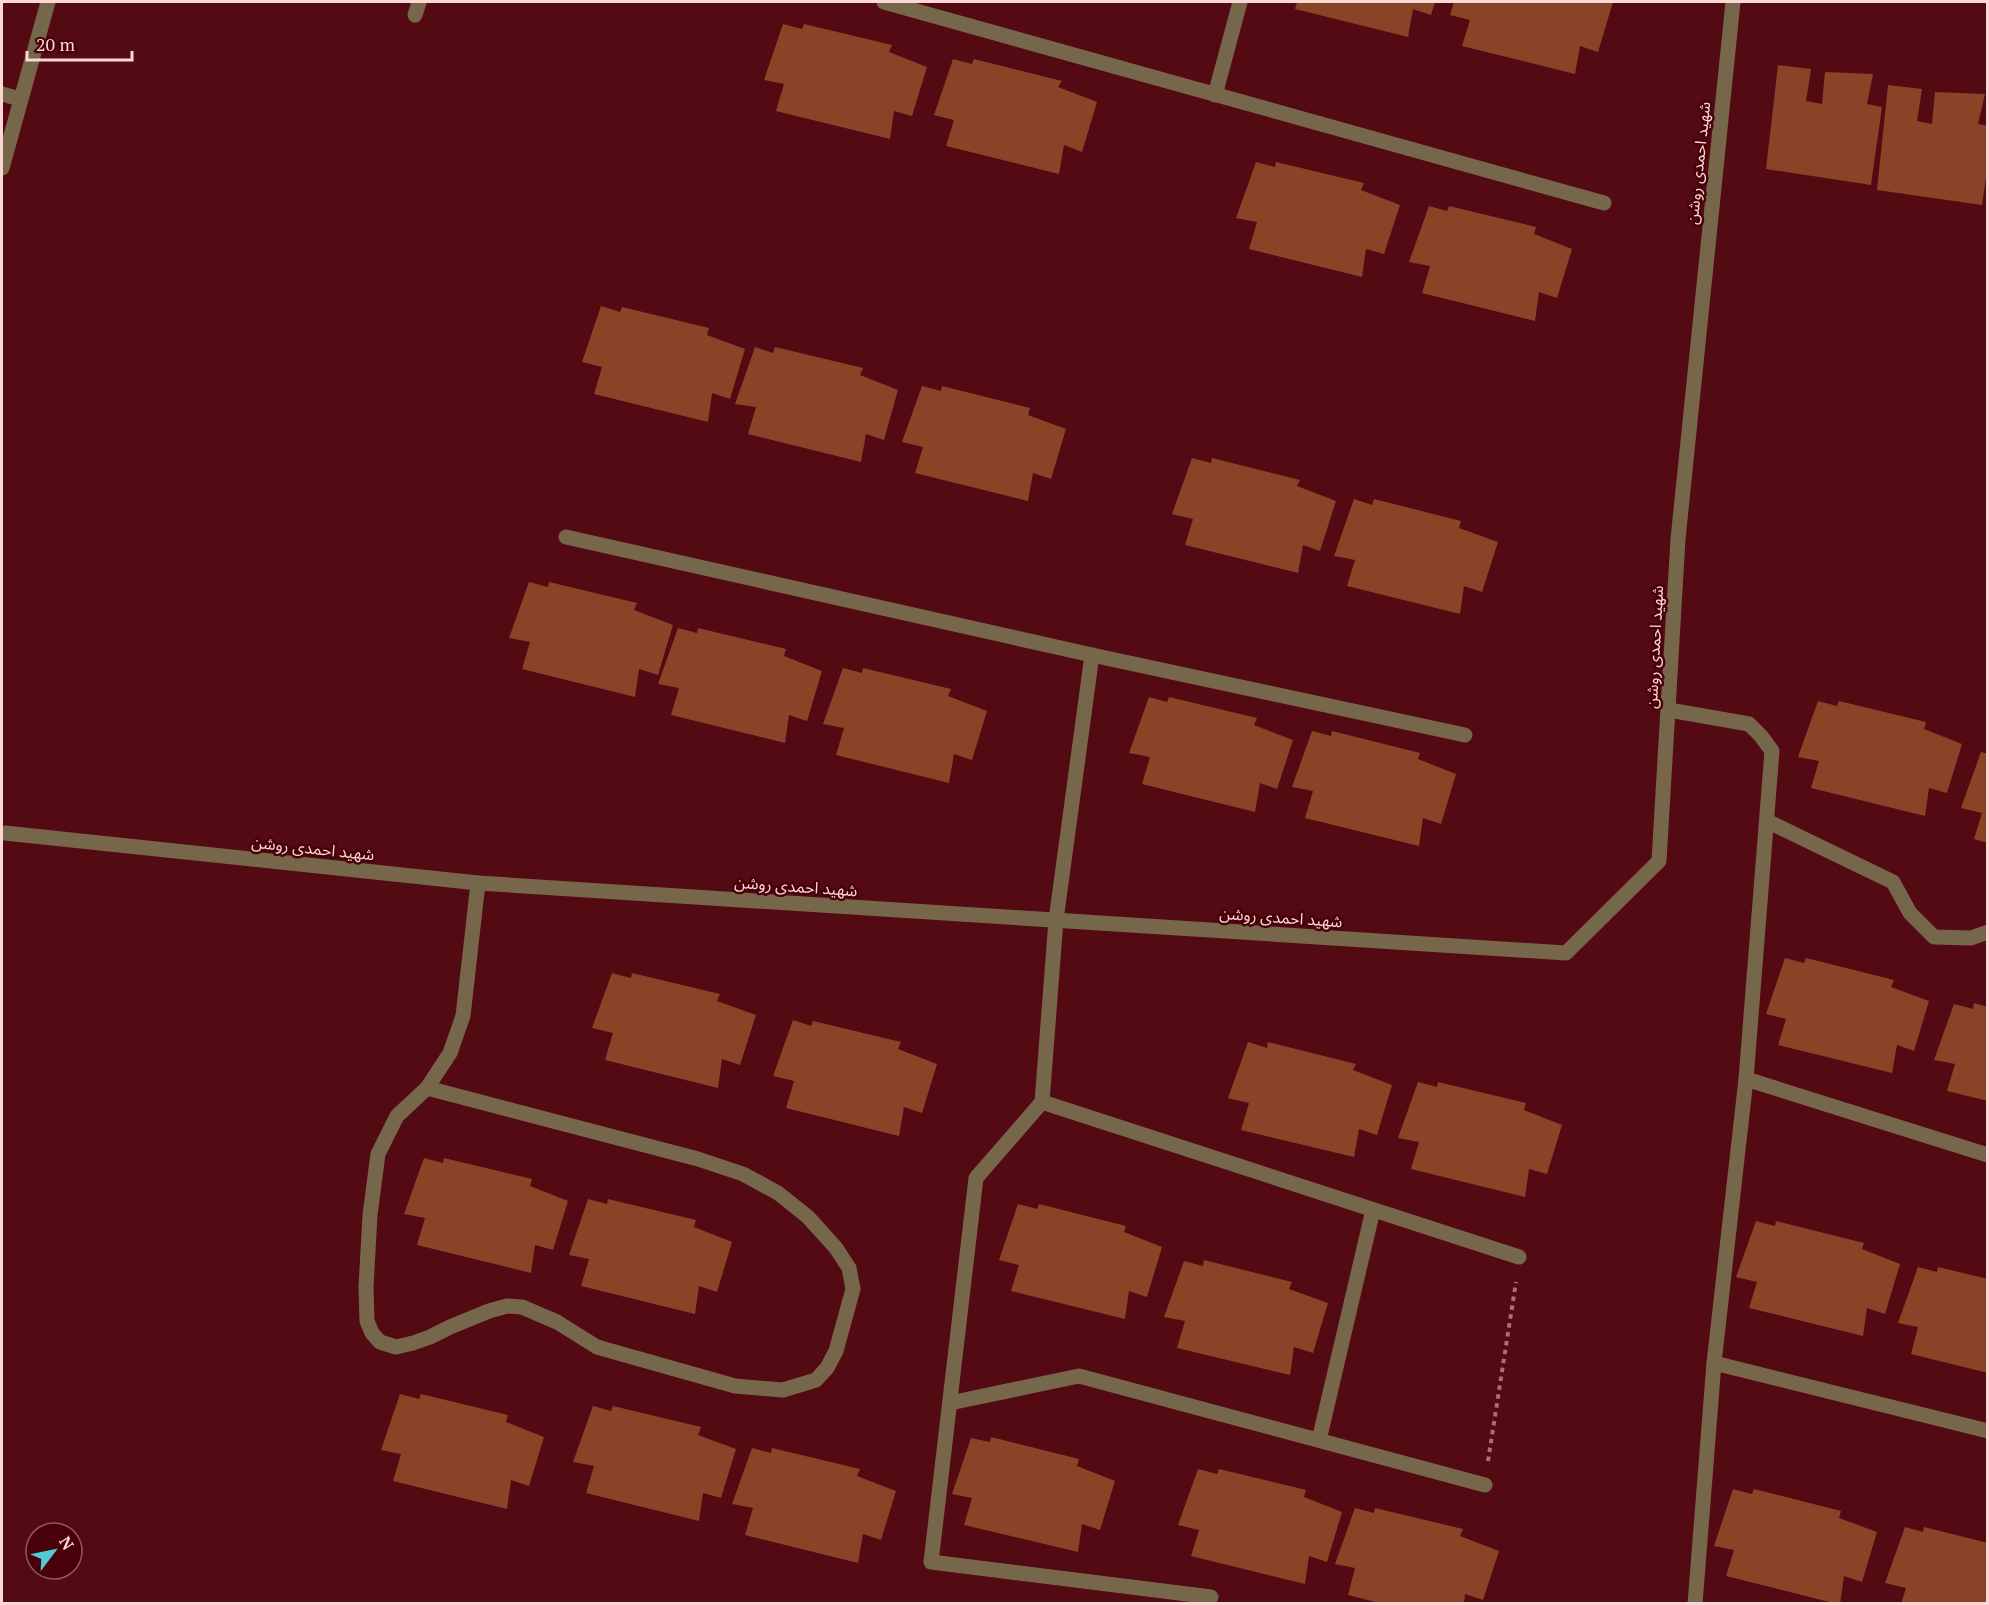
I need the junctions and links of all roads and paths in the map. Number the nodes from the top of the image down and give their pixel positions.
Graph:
1 (48, 2) edge
2 (884, 2) edge
3 (1240, 2) edge
4 (1733, 2) edge
5 (2, 94) edge
6 (1215, 95) junction
7 (20, 99) junction
8 (2, 168) edge
9 (1604, 203) dead end
10 (566, 537) dead end
11 (1092, 656) junction
12 (1669, 710) junction
13 (1465, 735) dead end
14 (1767, 821) junction
15 (3, 832) edge
16 (478, 883) junction
17 (1056, 920) junction
18 (1988, 932) edge
19 (1746, 1079) junction
20 (427, 1089) junction
21 (1042, 1102) junction
22 (1988, 1155) edge
23 (1373, 1210) junction
24 (1519, 1257) joint
25 (1714, 1363) junction
26 (950, 1403) junction
27 (1988, 1431) edge
28 (1319, 1440) junction
29 (1485, 1485) joint
30 (1211, 1597) dead end
31 (1695, 1604) edge

1 - 7 street
2 - 6 street
3 - 6 street
4 - 12 street, شهید احمدی روشن
5 - 7 street
6 - 9 street
7 - 8 street
10 - 11 street
11 - 13 street
11 - 17 street
12 - 14 street
12 - 17 street, شهید احمدی روشن
14 - 18 street
14 - 19 street
15 - 16 street, شهید احمدی روشن
16 - 17 street, شهید احمدی روشن
16 - 20 street
17 - 21 street
19 - 22 street
19 - 25 street
20 - 20 street
21 - 23 street
21 - 26 street
23 - 24 street
23 - 28 street
24 - 29 path
25 - 27 street
25 - 31 street
26 - 28 street
26 - 30 street
28 - 29 street

